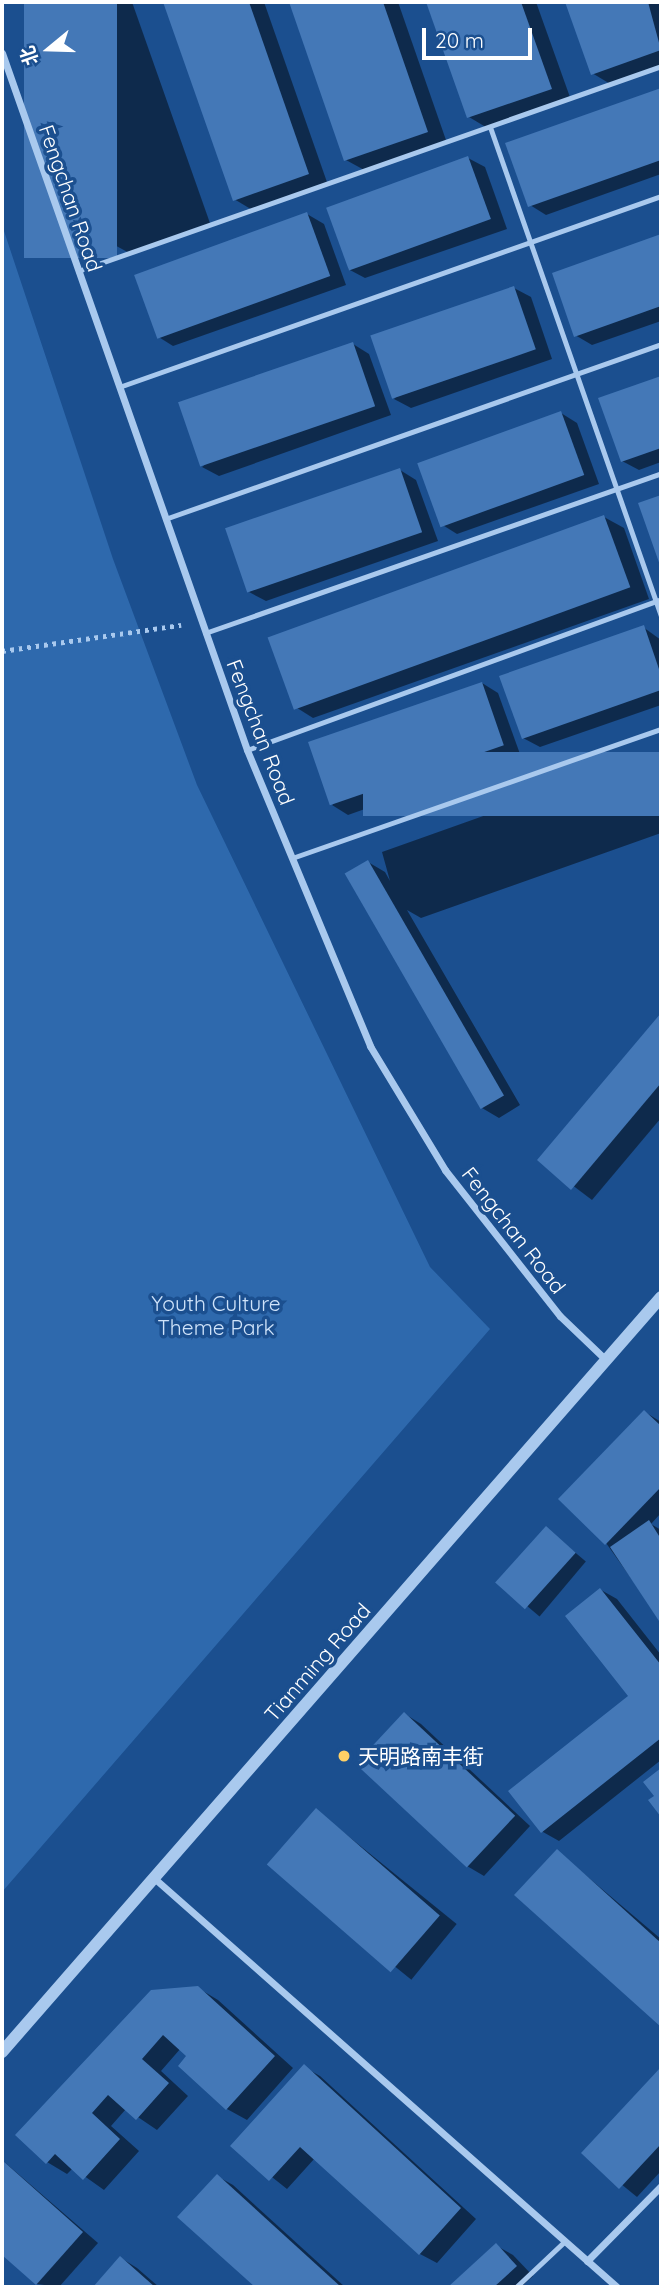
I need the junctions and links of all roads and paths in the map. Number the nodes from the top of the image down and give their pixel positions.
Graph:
1 (2, 53) edge
2 (661, 66) edge
3 (489, 127) junction
4 (661, 196) edge
5 (530, 242) junction
6 (78, 271) junction
7 (661, 344) edge
8 (576, 374) junction
9 (119, 387) junction
10 (661, 473) edge
11 (617, 488) junction
12 (165, 519) junction
13 (659, 600) edge
14 (661, 616) edge
15 (202, 622) junction
16 (205, 633) junction
17 (2, 651) edge
18 (661, 729) edge
19 (247, 750) junction
20 (292, 859) junction
21 (661, 1297) edge
22 (606, 1360) junction
23 (154, 1878) junction
24 (2, 2052) edge
25 (661, 2186) edge
26 (565, 2241) junction
27 (587, 2261) junction
28 (516, 2287) edge
29 (617, 2287) edge

1 - 6 street, Fengchan Road
2 - 3 lane
3 - 5 lane
3 - 6 lane
4 - 5 lane
5 - 8 lane
5 - 9 lane
6 - 9 street, Fengchan Road
7 - 8 lane
8 - 11 lane
8 - 12 lane
9 - 12 street, Fengchan Road
10 - 11 lane
11 - 13 lane
11 - 16 lane
12 - 15 street, Fengchan Road
13 - 14 lane
13 - 19 lane
15 - 16 street, Fengchan Road
15 - 17 path
16 - 19 street, Fengchan Road
18 - 20 lane
19 - 20 street, Fengchan Road
20 - 22 street, Fengchan Road
21 - 22 street, Tianming Road
22 - 23 street, Tianming Road
23 - 24 street, Tianming Road
23 - 26 street
25 - 27 street
26 - 27 street
26 - 28 lane
27 - 29 street

